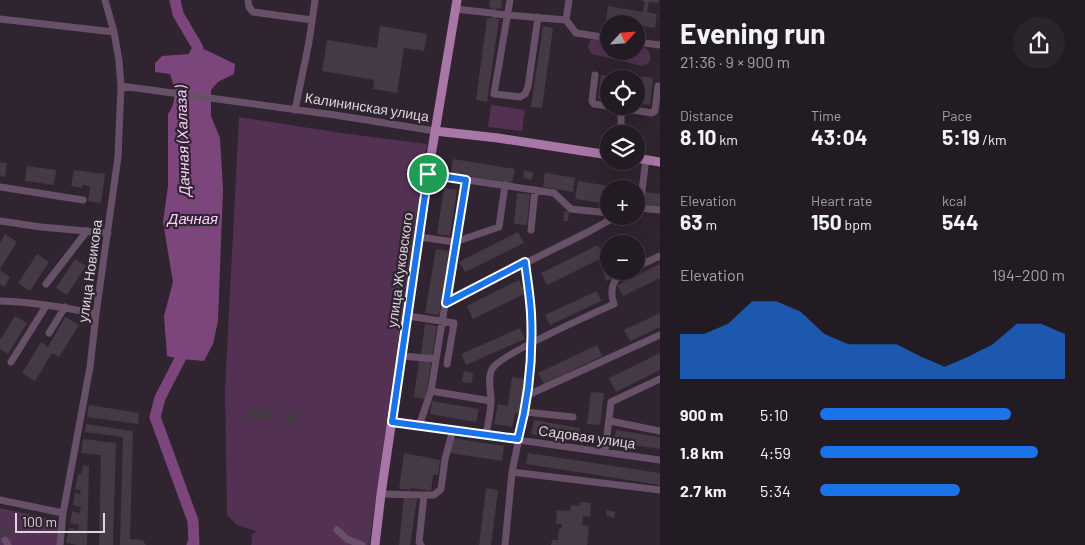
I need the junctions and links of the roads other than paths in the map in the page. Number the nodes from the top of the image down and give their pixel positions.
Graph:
1 (105, 0) edge
2 (248, 0) edge
3 (315, 0) edge
4 (510, 0) edge
5 (569, 0) edge
6 (456, 4) edge
7 (508, 15) junction
8 (538, 17) junction
9 (0, 19) edge
10 (312, 20) junction
11 (566, 20) junction
12 (114, 32) junction
13 (600, 37) edge
14 (645, 44) edge
15 (660, 46) edge
16 (596, 75) dead end
17 (121, 86) junction
18 (658, 86) dead end
19 (600, 105) edge
20 (295, 110) junction
21 (645, 112) edge
22 (435, 131) junction
23 (600, 154) edge
24 (646, 159) joint
25 (660, 162) edge
26 (428, 174) junction
27 (466, 180) junction
28 (643, 180) edge
29 (505, 185) junction
30 (0, 187) edge
31 (535, 190) junction
32 (83, 200) dead end
33 (645, 208) edge
34 (660, 210) edge
35 (600, 212) edge
36 (0, 220) edge
37 (601, 225) edge
38 (531, 230) dead end
39 (87, 231) junction
40 (108, 233) junction
41 (419, 237) junction
42 (455, 242) junction
43 (660, 256) edge
44 (525, 262) junction
45 (645, 263) edge
46 (615, 280) edge
47 (46, 284) dead end
48 (0, 301) edge
49 (446, 303) junction
50 (46, 306) junction
51 (65, 308) junction
52 (96, 314) junction
53 (408, 316) junction
54 (442, 321) junction
55 (49, 333) dead end
56 (660, 335) edge
57 (531, 344) junction
58 (402, 356) junction
59 (436, 359) junction
60 (11, 362) dead end
61 (447, 364) dead end
62 (660, 379) edge
63 (431, 391) junction
64 (528, 394) junction
65 (491, 401) junction
66 (525, 412) junction
67 (574, 417) dead end
68 (610, 421) junction
69 (392, 422) junction
70 (419, 426) junction
71 (453, 430) junction
72 (660, 431) edge
73 (486, 435) junction
74 (518, 439) junction
75 (605, 452) junction
76 (660, 460) edge
77 (512, 472) junction
78 (660, 490) edge
79 (381, 494) junction
80 (424, 495) junction
81 (0, 500) edge
82 (63, 513) junction
83 (337, 530) dead end
84 (60, 545) edge
85 (362, 545) edge
86 (375, 545) edge
87 (421, 545) edge
88 (505, 545) edge

1 - 12 street, улица Новикова
2 - 10 street
3 - 10 street
4 - 7 street
5 - 11 street
6 - 7 street
6 - 22 main road, улица Жуковского
7 - 8 street
7 - 8 street
8 - 11 street
9 - 12 street
10 - 20 street
11 - 13 street
12 - 17 street, улица Новикова
14 - 15 street
16 - 19 street
17 - 20 street, Калининская улица
17 - 40 street, улица Новикова
18 - 21 street
20 - 22 street, Калининская улица
22 - 23 main road, Калининская улица
22 - 26 main road, улица Жуковского
24 - 25 main road
24 - 28 street
26 - 27 street
26 - 41 main road, улица Жуковского
27 - 29 street
27 - 42 street
29 - 31 street
29 - 42 street
30 - 32 street
31 - 35 street
31 - 38 street
33 - 34 street
36 - 39 street
37 - 44 street
39 - 40 street
39 - 47 street
40 - 52 street, улица Новикова
41 - 42 street
41 - 53 main road, улица Жуковского
42 - 49 street
43 - 45 street
44 - 49 street
44 - 57 street
46 - 57 street
48 - 50 street
49 - 54 street
50 - 51 street
50 - 60 street
51 - 52 street
51 - 55 street
52 - 82 street, улица Новикова
53 - 54 street
53 - 58 main road, улица Жуковского
54 - 59 street
54 - 61 street
56 - 64 street
57 - 64 street
57 - 65 street
58 - 59 street
58 - 69 main road, улица Жуковского
59 - 63 street
62 - 68 street
63 - 65 street
63 - 70 street
64 - 66 street
65 - 73 street
66 - 67 street
66 - 74 street
68 - 72 street
68 - 75 street
69 - 70 street, Садовая улица
69 - 79 main road, улица Жуковского
70 - 71 street, Садовая улица
71 - 73 street, Садовая улица
71 - 80 street
73 - 74 street, Садовая улица
74 - 75 street, Садовая улица
74 - 77 street
75 - 76 street, Садовая улица
77 - 78 street
77 - 88 street
79 - 80 street
79 - 86 main road, улица Жуковского
80 - 87 street
81 - 82 street
82 - 84 street, улица Новикова
83 - 85 street

